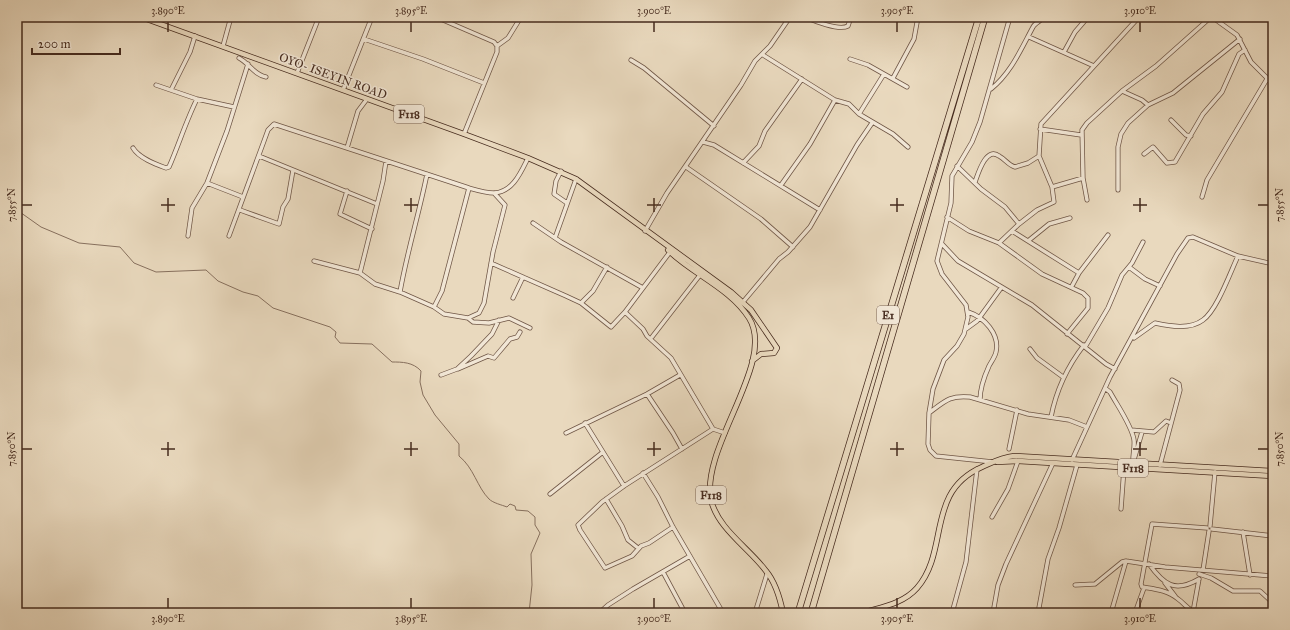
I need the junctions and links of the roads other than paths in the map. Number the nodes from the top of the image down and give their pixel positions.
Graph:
1 (141, 17) edge
2 (231, 17) edge
3 (319, 17) edge
4 (372, 17) edge
5 (436, 17) edge
6 (521, 17) edge
7 (790, 17) edge
8 (805, 17) edge
9 (851, 17) edge
10 (918, 17) edge
11 (980, 17) edge
12 (985, 17) edge
13 (1010, 17) edge
14 (1044, 17) edge
15 (1088, 17) edge
16 (1139, 17) edge
17 (1212, 17) edge
18 (195, 36) junction
19 (1029, 37) junction
20 (364, 39) junction
21 (1240, 40) junction
22 (222, 46) junction
23 (497, 46) junction
24 (1245, 50) junction
25 (1064, 52) junction
26 (763, 55) junction
27 (239, 58) dead end
28 (850, 59) dead end
29 (631, 60) dead end
30 (248, 64) junction
31 (1094, 66) junction
32 (297, 73) junction
33 (884, 74) junction
34 (266, 77) dead end
35 (893, 78) junction
36 (802, 79) junction
37 (1267, 79) junction
38 (484, 83) junction
39 (1273, 84) edge
40 (156, 85) dead end
41 (907, 87) dead end
42 (171, 90) junction
43 (343, 90) junction
44 (990, 90) junction
45 (1122, 91) junction
46 (197, 99) junction
47 (367, 99) junction
48 (835, 100) junction
49 (1148, 106) junction
50 (234, 107) junction
51 (859, 114) junction
52 (1171, 120) dead end
53 (872, 123) junction
54 (714, 126) junction
55 (1040, 130) junction
56 (464, 134) junction
57 (1081, 135) junction
58 (1191, 136) junction
59 (703, 142) junction
60 (908, 147) dead end
61 (133, 148) dead end
62 (347, 148) junction
63 (1144, 154) dead end
64 (259, 156) junction
65 (1039, 156) junction
66 (528, 158) junction
67 (386, 161) junction
68 (743, 163) junction
69 (957, 166) junction
70 (686, 167) junction
71 (293, 170) junction
72 (561, 171) junction
73 (427, 174) junction
74 (1083, 178) junction
75 (576, 179) junction
76 (975, 182) junction
77 (207, 183) junction
78 (781, 185) junction
79 (1052, 187) junction
80 (469, 188) junction
81 (1118, 190) dead end
82 (347, 191) junction
83 (494, 193) junction
84 (243, 197) junction
85 (1202, 197) dead end
86 (1087, 200) dead end
87 (568, 203) junction
88 (377, 204) junction
89 (240, 210) junction
90 (820, 210) junction
91 (948, 217) junction
92 (1070, 218) dead end
93 (534, 223) dead end
94 (1019, 224) junction
95 (372, 229) junction
96 (1012, 230) junction
97 (645, 231) junction
98 (1108, 235) dead end
99 (188, 236) dead end
100 (229, 236) dead end
101 (555, 238) junction
102 (660, 241) junction
103 (1028, 241) junction
104 (1143, 242) dead end
105 (999, 243) junction
106 (942, 244) junction
107 (793, 247) junction
108 (670, 252) junction
109 (1238, 256) junction
110 (314, 261) dead end
111 (491, 263) junction
112 (1273, 264) edge
113 (608, 267) junction
114 (1128, 267) junction
115 (360, 273) junction
116 (700, 274) junction
117 (1079, 274) junction
118 (522, 278) junction
119 (1072, 286) junction
120 (1160, 286) junction
121 (643, 288) junction
122 (1001, 288) junction
123 (400, 292) junction
124 (514, 298) dead end
125 (743, 302) junction
126 (581, 304) junction
127 (434, 307) junction
128 (625, 312) junction
129 (968, 312) junction
130 (980, 317) junction
131 (468, 318) junction
132 (499, 320) junction
133 (530, 328) dead end
134 (966, 329) junction
135 (520, 332) dead end
136 (1067, 334) junction
137 (652, 336) dead end
138 (1133, 338) junction
139 (1084, 346) junction
140 (1030, 348) dead end
141 (752, 361) junction
142 (1115, 369) junction
143 (453, 371) junction
144 (441, 375) dead end
145 (680, 375) junction
146 (1064, 378) junction
147 (1172, 380) dead end
148 (1106, 389) junction
149 (647, 394) junction
150 (980, 400) junction
151 (1017, 410) junction
152 (929, 413) junction
153 (1051, 417) junction
154 (586, 423) junction
155 (1171, 423) junction
156 (1087, 427) junction
157 (713, 430) junction
158 (1131, 430) junction
159 (1142, 432) junction
160 (566, 433) dead end
161 (725, 433) junction
162 (682, 449) junction
163 (1009, 449) dead end
164 (603, 452) junction
165 (1072, 460) junction
166 (1018, 461) junction
167 (993, 462) junction
168 (1053, 464) junction
169 (1077, 465) junction
170 (1160, 465) junction
171 (1133, 466) junction
172 (1124, 468) junction
173 (977, 470) junction
174 (1273, 471) edge
175 (1215, 472) junction
176 (643, 473) junction
177 (1273, 476) edge
178 (624, 486) junction
179 (550, 494) dead end
180 (606, 499) junction
181 (1121, 509) dead end
182 (992, 517) dead end
183 (673, 526) junction
184 (1209, 528) junction
185 (1243, 532) junction
186 (1273, 536) edge
187 (638, 548) junction
188 (690, 556) junction
189 (1126, 561) junction
190 (1147, 564) junction
191 (662, 572) junction
192 (1200, 573) junction
193 (767, 574) dead end
194 (1250, 575) junction
195 (1273, 576) edge
196 (1164, 581) junction
197 (1075, 585) dead end
198 (1144, 588) junction
199 (1175, 597) junction
200 (1273, 603) edge
201 (1193, 612) edge
202 (599, 613) edge
203 (685, 613) edge
204 (723, 613) edge
205 (755, 613) edge
206 (783, 613) edge
207 (798, 613) edge
208 (811, 613) edge
209 (862, 613) edge
210 (952, 613) edge
211 (993, 613) edge
212 (1038, 613) edge
213 (1111, 613) edge
214 (1135, 613) edge

1 - 18 main road, OYO- ISEYIN ROAD / F118
2 - 22 street
3 - 32 street
4 - 20 street
5 - 23 street
6 - 23 street
7 - 26 street
8 - 9 street
10 - 35 street
11 - 207 highway, E1
12 - 208 highway, E1
13 - 44 street
14 - 19 street
15 - 25 street
16 - 31 street
17 - 21 street
17 - 45 street
18 - 22 main road, OYO- ISEYIN ROAD / F118
18 - 42 street
19 - 25 street
19 - 44 street
20 - 38 street
20 - 43 street
21 - 24 street
21 - 49 street
22 - 32 main road, OYO- ISEYIN ROAD / F118
23 - 38 street
24 - 37 street
24 - 58 street
25 - 31 street
26 - 36 street
26 - 54 street
27 - 30 street
28 - 33 street
29 - 54 street
30 - 34 street
30 - 50 street
31 - 55 street
32 - 43 main road, OYO- ISEYIN ROAD / F118
33 - 35 street
33 - 51 street
35 - 41 street
36 - 48 street
36 - 68 street
37 - 39 street
37 - 85 street
38 - 56 street
40 - 42 street
42 - 46 street
43 - 47 main road, OYO- ISEYIN ROAD / F118
44 - 69 street
45 - 49 street
45 - 57 street
46 - 50 street
46 - 61 street
47 - 56 main road, OYO- ISEYIN ROAD / F118
47 - 62 street
48 - 51 street
48 - 78 street
49 - 81 street
50 - 77 street
51 - 53 street
52 - 58 street
53 - 60 street
53 - 90 street
54 - 59 street
55 - 57 street
55 - 65 street
56 - 66 main road, OYO- ISEYIN ROAD / F118
57 - 74 street
58 - 63 street
59 - 68 street
59 - 70 street
62 - 64 street
62 - 67 street
64 - 71 street
64 - 84 street
65 - 76 street
65 - 79 street
66 - 72 main road, OYO- ISEYIN ROAD / F118
66 - 83 street
67 - 73 street
67 - 88 street
68 - 78 street
69 - 76 street
69 - 91 street
70 - 97 street
70 - 107 street
71 - 82 street
71 - 89 street
72 - 75 main road, OYO- ISEYIN ROAD / F118
72 - 87 street
73 - 80 street
73 - 123 street
74 - 79 street
74 - 86 street
75 - 87 street
75 - 97 main road, OYO- ISEYIN ROAD / F118
76 - 94 street
77 - 84 street
77 - 99 street
78 - 90 street
79 - 94 street
80 - 83 street
80 - 127 street
82 - 88 street
82 - 95 street
83 - 111 street
84 - 89 street
87 - 101 street
88 - 95 street
89 - 100 street
90 - 107 street
91 - 105 street
91 - 106 street
92 - 103 street
93 - 101 street
94 - 96 street
95 - 115 street
96 - 103 street
96 - 105 street
97 - 102 main road, OYO- ISEYIN ROAD / F118
98 - 117 street
101 - 113 street
102 - 108 main road, OYO- ISEYIN ROAD / F118
102 - 125 main road, OYO- ISEYIN ROAD / F118
103 - 117 street
104 - 114 street
105 - 119 street
106 - 122 street
106 - 129 street
107 - 125 street
108 - 116 main road, OYO- ISEYIN ROAD / F118
108 - 121 street
109 - 112 street
109 - 120 street
109 - 138 street
110 - 115 street
111 - 118 street
111 - 131 street
113 - 121 street
113 - 126 street
114 - 120 street
114 - 139 street
115 - 123 street
116 - 137 street
116 - 141 main road, OYO- ISEYIN ROAD / F118
117 - 119 street
118 - 124 street
118 - 126 street
119 - 136 street
120 - 138 street
121 - 128 street
122 - 130 street
122 - 136 street
123 - 127 street
125 - 141 main road, OYO- ISEYIN ROAD / F118
126 - 128 street
127 - 131 street
128 - 145 street
129 - 130 street
129 - 134 street
130 - 134 street
130 - 150 street
131 - 132 street
132 - 133 street
132 - 143 street
134 - 152 street
135 - 143 street
136 - 139 street
138 - 142 street
139 - 142 street
139 - 146 street
140 - 146 street
141 - 161 main road, OYO- ISEYIN ROAD / F118
142 - 148 street
143 - 144 street
145 - 149 street
145 - 157 street
146 - 153 street
147 - 155 street
148 - 156 street
148 - 158 street
149 - 154 street
149 - 162 street
150 - 151 street
150 - 152 street
151 - 153 street
151 - 163 street
152 - 167 street
153 - 156 street
154 - 160 street
154 - 164 street
155 - 159 street
155 - 170 street
156 - 165 street
157 - 161 street
157 - 162 street
158 - 159 street
158 - 171 street
159 - 171 street
161 - 206 main road, OYO- ISEYIN ROAD / F118
162 - 176 street
164 - 178 street
164 - 179 street
165 - 167 main road, F118
165 - 171 main road, F118
166 - 167 main road, F118
166 - 168 main road, F118
166 - 182 street
167 - 173 main road, F118
168 - 169 main road, F118
168 - 211 street
169 - 172 main road, F118
169 - 212 street
170 - 171 main road, F118
170 - 174 main road, F118
171 - 172 main road, F118
171 - 175 main road, F118
172 - 181 street
173 - 209 main road, F118
173 - 210 street
175 - 177 main road, F118
175 - 184 street
176 - 178 street
176 - 183 street
178 - 180 street
180 - 187 street
180 - 187 street
183 - 187 street
183 - 188 street
184 - 185 street
184 - 190 street
184 - 192 street
185 - 186 street
185 - 194 street
188 - 191 street
188 - 204 street
189 - 190 street
189 - 197 street
189 - 213 street
190 - 192 street
190 - 196 street
190 - 198 street
191 - 202 street
191 - 203 street
192 - 194 street
192 - 196 street
192 - 200 street
192 - 201 street
193 - 205 street
194 - 195 street
196 - 199 street
198 - 199 street
198 - 214 street
199 - 201 street

